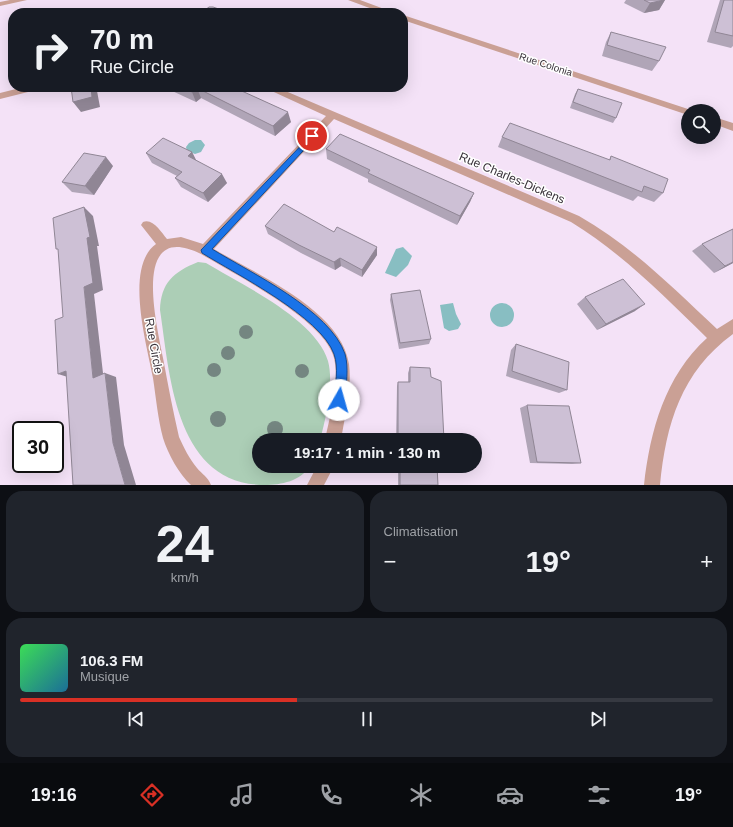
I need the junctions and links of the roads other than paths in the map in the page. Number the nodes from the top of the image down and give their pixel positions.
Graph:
1 (23, 0) edge
2 (352, 0) edge
3 (0, 4) edge
4 (376, 8) edge
5 (408, 19) edge
6 (16, 92) edge
7 (280, 92) edge
8 (0, 96) edge
9 (681, 110) edge
10 (333, 115) junction
11 (721, 122) edge
12 (733, 126) edge
13 (147, 225) dead end
14 (165, 245) junction
15 (205, 250) junction
16 (733, 326) edge
17 (716, 338) junction
18 (334, 433) edge
19 (322, 473) edge
20 (203, 485) edge
21 (315, 485) edge
22 (652, 485) edge

1 - 3 street
2 - 4 street
5 - 9 street, Rue Colonia
6 - 8 street
7 - 10 street, Rue Charles-Dickens
10 - 15 street
10 - 17 street, Rue Charles-Dickens
11 - 12 street
13 - 14 street
14 - 15 street
14 - 20 street, Rue Circle
15 - 18 street
16 - 17 street
17 - 22 street
19 - 21 street

